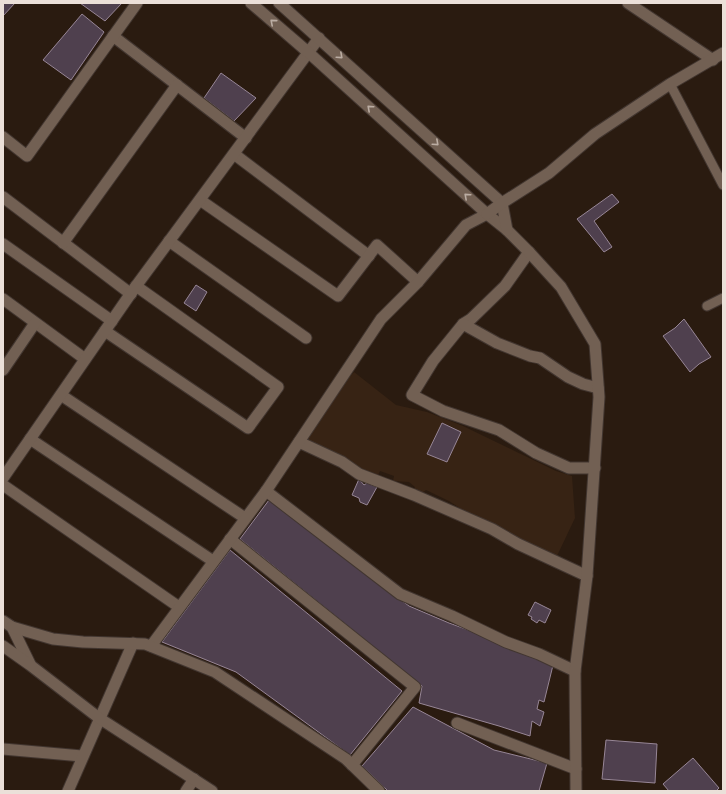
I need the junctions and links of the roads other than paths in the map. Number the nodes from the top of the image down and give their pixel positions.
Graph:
1 (137, 3) edge
2 (251, 3) edge
3 (279, 3) edge
4 (628, 3) edge
5 (113, 36) junction
6 (319, 38) junction
7 (309, 52) junction
8 (723, 53) edge
9 (713, 60) junction
10 (670, 84) junction
11 (178, 85) junction
12 (3, 137) edge
13 (246, 138) junction
14 (234, 154) junction
15 (723, 185) edge
16 (3, 197) edge
17 (200, 200) junction
18 (502, 203) junction
19 (488, 214) junction
20 (507, 230) junction
21 (170, 241) junction
22 (63, 243) junction
23 (3, 244) edge
24 (529, 252) junction
25 (369, 256) junction
26 (418, 282) junction
27 (134, 290) junction
28 (723, 298) edge
29 (3, 299) edge
30 (707, 306) dead end
31 (112, 321) junction
32 (36, 323) junction
33 (463, 324) junction
34 (104, 332) junction
35 (306, 338) dead end
36 (85, 360) junction
37 (3, 370) edge
38 (598, 388) junction
39 (60, 395) junction
40 (30, 439) junction
41 (299, 442) junction
42 (595, 468) junction
43 (3, 478) edge
44 (3, 485) edge
45 (266, 491) junction
46 (245, 518) junction
47 (230, 539) junction
48 (213, 561) junction
49 (587, 576) junction
50 (179, 607) junction
51 (7, 624) edge
52 (133, 643) junction
53 (3, 646) edge
54 (151, 646) junction
55 (30, 665) junction
56 (575, 671) junction
57 (99, 718) junction
58 (457, 723) dead end
59 (3, 749) edge
60 (82, 756) junction
61 (352, 765) junction
62 (576, 769) junction
63 (194, 779) junction
64 (68, 791) edge
65 (186, 791) edge
66 (212, 791) edge
67 (379, 791) edge
68 (576, 791) edge

1 - 5 street
7 -> 2 street
3 - 6 street
4 - 9 street
5 - 11 street
5 - 12 street
6 - 7 street
6 -> 18 street
7 - 13 street
19 -> 7 street
8 - 9 street
9 - 10 street
10 - 15 lane
10 - 18 street
11 - 13 street
11 - 22 street
13 - 14 street
14 - 17 street
14 - 25 street
16 - 22 street
17 - 21 street
17 - 25 street
18 - 19 street
18 - 20 street
19 - 20 street
19 - 26 street
20 - 24 street
21 - 27 street
21 - 35 street
22 - 27 street
23 - 31 street
24 - 33 street
24 - 38 street
25 - 26 street
26 - 41 street
27 - 31 street
27 - 34 street
28 - 30 lane
29 - 32 street
31 - 34 street
32 - 36 street
32 - 37 street
33 - 38 street
33 - 42 street
34 - 36 street
36 - 39 street
38 - 42 street
39 - 40 street
39 - 46 street
40 - 43 street
40 - 48 street
41 - 45 street
41 - 49 street
42 - 49 street
44 - 50 street
45 - 46 street
45 - 56 street
46 - 47 street
47 - 48 street
47 - 61 street
48 - 50 street
49 - 56 street
50 - 54 street
51 - 52 street
51 - 55 street
52 - 54 street
52 - 57 street
53 - 55 street
54 - 61 street
55 - 57 street
56 - 62 street
57 - 60 street
57 - 63 street
58 - 62 street
59 - 60 street
60 - 64 street
61 - 67 street
62 - 68 street
63 - 65 street
63 - 66 street

